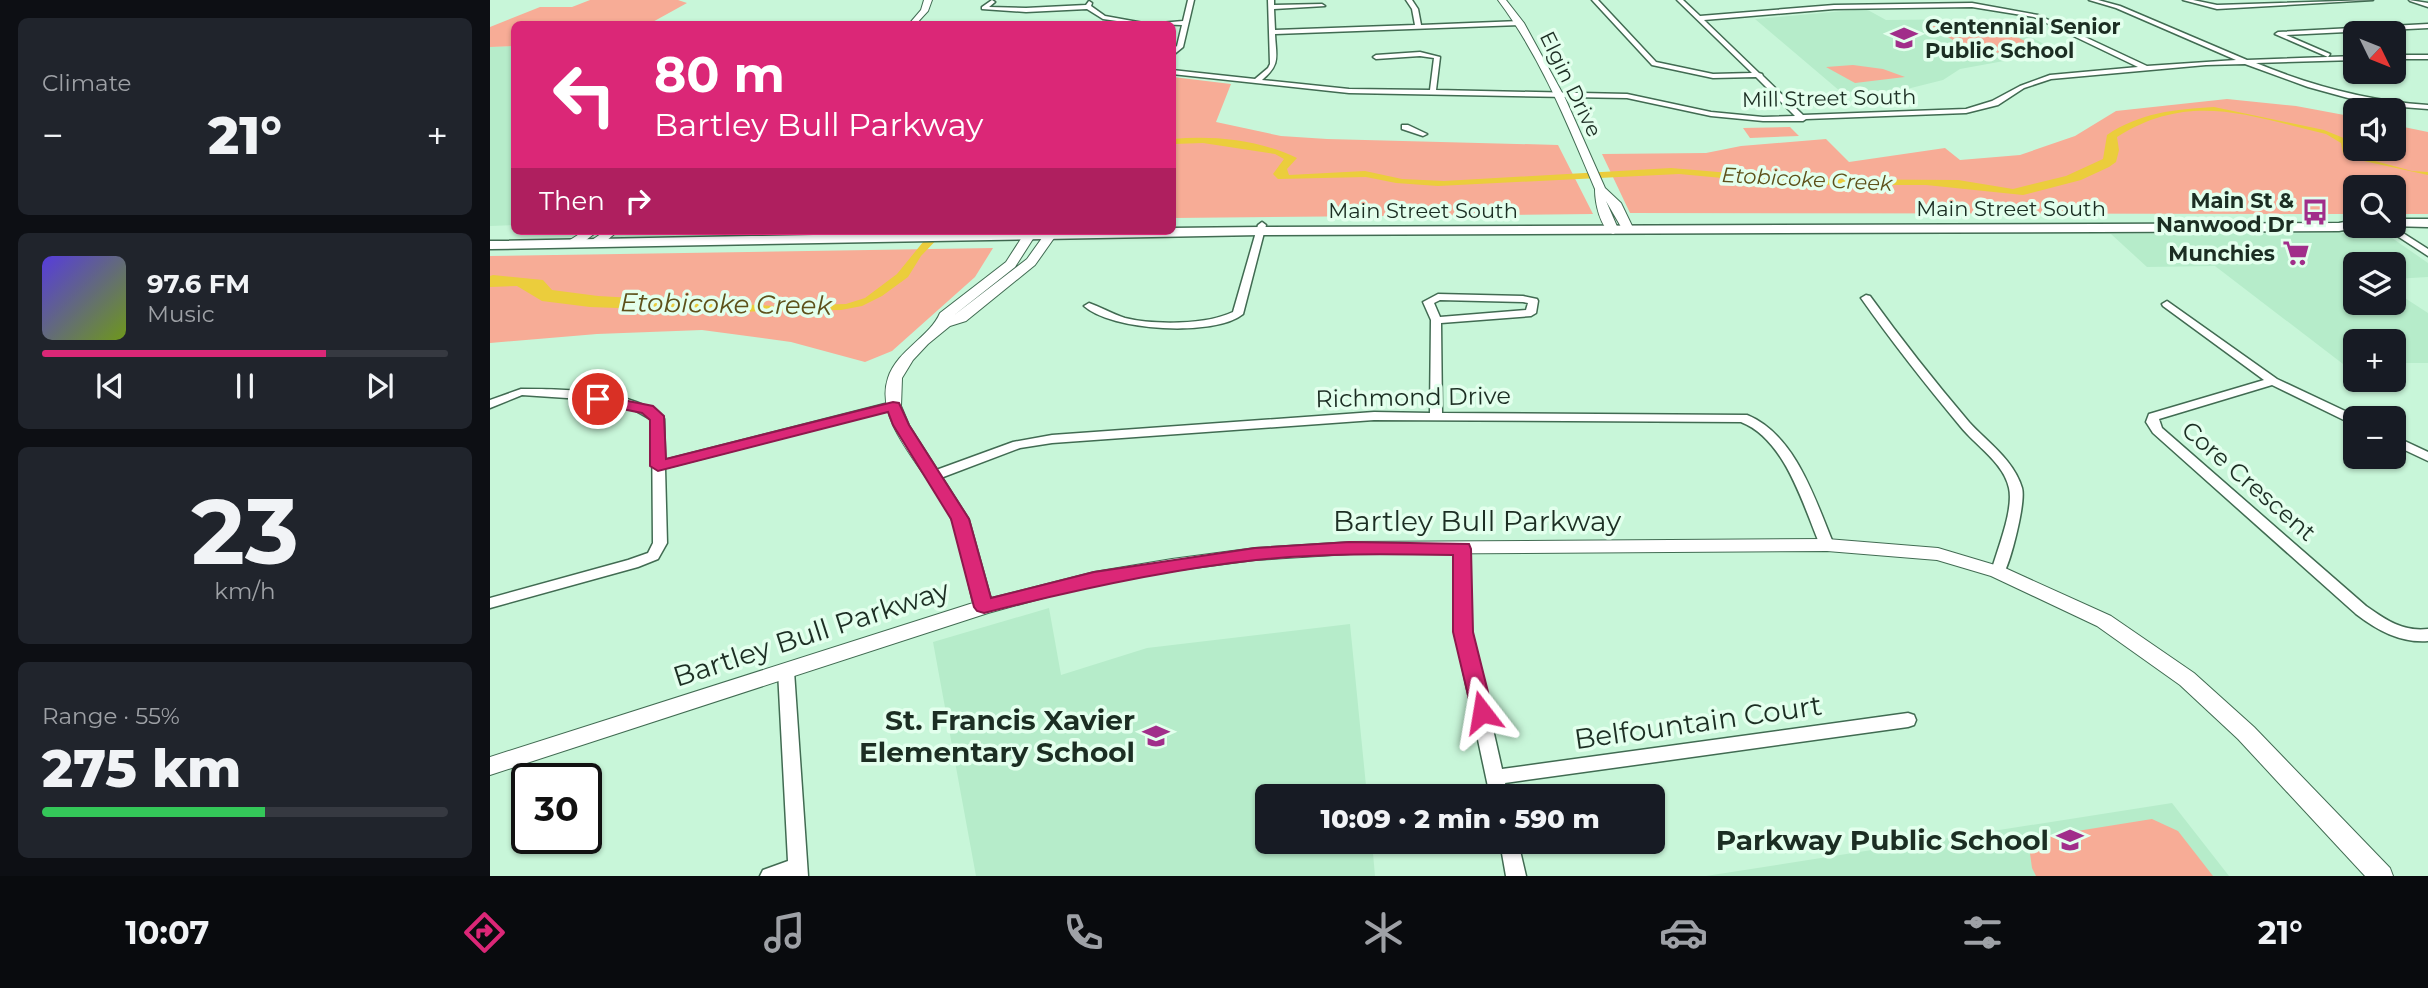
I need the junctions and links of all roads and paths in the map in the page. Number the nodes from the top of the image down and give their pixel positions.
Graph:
1 (928, 0) edge
2 (1191, 0) edge
3 (1409, 0) edge
4 (1502, 0) edge
5 (1595, 0) edge
6 (1679, 0) edge
7 (2092, 0) edge
8 (2186, 0) edge
9 (2370, 0) edge
10 (2412, 0) edge
11 (992, 2) edge
12 (1089, 4) edge
13 (1271, 4) edge
14 (1783, 5) dead end
15 (2428, 5) edge
16 (1322, 6) dead end
17 (1791, 10) junction
18 (1702, 18) junction
19 (915, 21) edge
20 (1130, 21) edge
21 (1176, 23) edge
22 (1186, 23) junction
23 (1520, 23) junction
24 (2428, 26) edge
25 (1418, 27) junction
26 (1272, 32) junction
27 (1176, 50) edge
28 (1376, 57) dead end
29 (2406, 57) edge
30 (2428, 57) edge
31 (2334, 58) junction
32 (2343, 58) edge
33 (2248, 61) junction
34 (2151, 70) junction
35 (1176, 72) edge
36 (1760, 75) junction
37 (1256, 81) junction
38 (1433, 91) junction
39 (1558, 93) junction
40 (2428, 107) edge
41 (1803, 119) junction
42 (1405, 127) dead end
43 (1423, 134) dead end
44 (2406, 223) edge
45 (2428, 223) edge
46 (1618, 225) junction
47 (1176, 226) edge
48 (2343, 226) edge
49 (1261, 228) junction
50 (1176, 230) edge
51 (490, 234) edge
52 (511, 234) edge
53 (541, 235) edge
54 (990, 235) edge
55 (1030, 235) edge
56 (1051, 235) edge
57 (592, 236) edge
58 (969, 236) joint
59 (899, 237) joint
60 (2405, 238) edge
61 (490, 245) edge
62 (2428, 253) edge
63 (1866, 298) dead end
64 (2167, 304) dead end
65 (1088, 306) dead end
66 (1436, 320) junction
67 (946, 323) junction
68 (2273, 381) junction
69 (490, 404) edge
70 (893, 406) junction
71 (1436, 414) junction
72 (2343, 415) edge
73 (2406, 446) edge
74 (2428, 457) edge
75 (658, 466) junction
76 (933, 477) junction
77 (1827, 545) junction
78 (1462, 549) junction
79 (1998, 572) junction
80 (490, 603) edge
81 (984, 607) junction
82 (2428, 635) edge
83 (786, 671) junction
84 (1908, 720) dead end
85 (490, 766) edge
86 (1494, 777) junction
87 (1496, 784) edge
88 (1511, 854) edge
89 (797, 871) edge
90 (770, 876) edge
91 (1516, 876) edge
92 (2381, 876) edge

1 - 19 street
2 - 22 street
3 - 25 street
4 - 23 street, Elgin Drive
5 - 36 street
6 - 18 street
7 - 33 street
8 - 9 street
10 - 15 street
11 - 12 street
12 - 20 street
13 - 16 street
13 - 26 street
14 - 17 street
17 - 18 street
17 - 34 street
18 - 36 street
21 - 22 street
22 - 27 street
23 - 25 street
23 - 39 street, Elgin Drive
24 - 31 street
25 - 26 street
26 - 37 street
28 - 38 street
29 - 30 street
31 - 32 street, Mill Street South
31 - 33 street, Mill Street South
33 - 34 street, Mill Street South
33 - 40 street
34 - 41 street, Mill Street South
35 - 37 street, Mill Street South
36 - 41 street
37 - 38 street, Mill Street South
38 - 39 street, Mill Street South
39 - 41 street, Mill Street South
39 - 46 street, Elgin Drive
42 - 43 street
44 - 45 main road
46 - 48 main road, Main Street South
46 - 49 main road, Main Street South
47 - 49 main road, Main Street South
49 - 50 main road, Main Street South
49 - 65 street
51 - 52 main road, Main Street South
53 - 57 main road, Main Street South
54 - 58 main road, Main Street South
55 - 67 street
56 - 67 street
57 - 59 main road, Main Street South
57 - 61 main road, Main Street South
58 - 59 main road, Main Street South
60 - 62 street
63 - 79 street
64 - 68 street
66 - 66 street
66 - 71 street
67 - 70 street
68 - 72 street
68 - 82 street, Core Crescent
69 - 75 street
70 - 75 street
70 - 76 street
71 - 76 street, Richmond Drive
71 - 77 street, Richmond Drive
73 - 74 street
75 - 80 street
76 - 81 street
77 - 78 street, Bartley Bull Parkway
77 - 79 street, Bartley Bull Parkway
78 - 81 street, Bartley Bull Parkway
78 - 86 street
79 - 92 street, Bartley Bull Parkway
81 - 83 street, Bartley Bull Parkway
83 - 85 street, Bartley Bull Parkway
83 - 89 street
84 - 86 street, Belfountain Court
86 - 87 street
88 - 91 street
89 - 90 street

